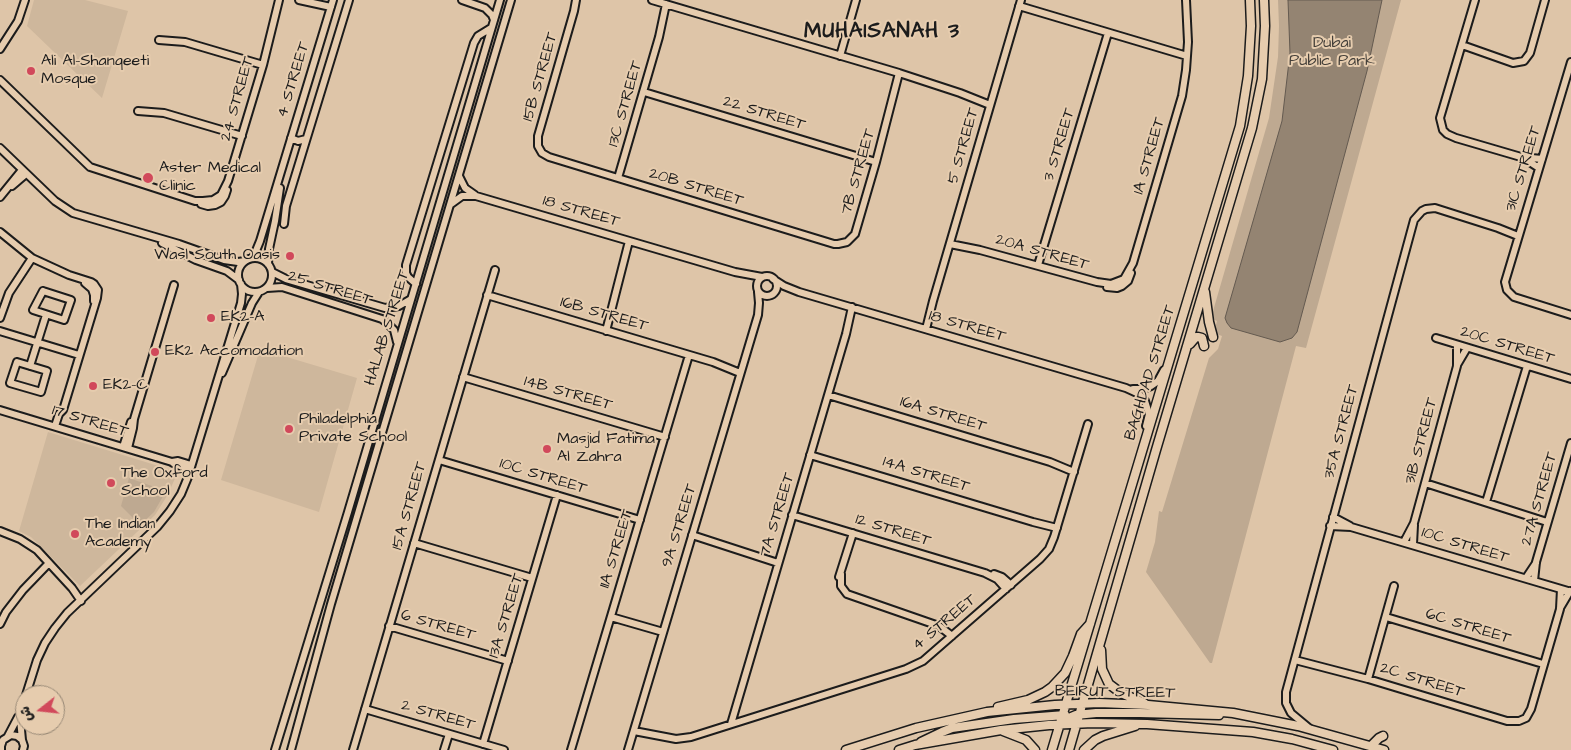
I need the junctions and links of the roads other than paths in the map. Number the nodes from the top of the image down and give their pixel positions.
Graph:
1 (25, 0) edge
2 (279, 0) edge
3 (284, 0) edge
4 (299, 0) edge
5 (333, 0) edge
6 (349, 0) edge
7 (462, 0) edge
8 (511, 0) edge
9 (577, 0) edge
10 (652, 0) edge
11 (856, 0) edge
12 (1186, 0) edge
13 (1250, 0) edge
14 (1264, 0) edge
15 (1475, 0) edge
16 (1545, 0) edge
17 (500, 1) edge
18 (1020, 3) edge
19 (480, 5) junction
20 (669, 5) junction
21 (330, 10) junction
22 (494, 20) junction
23 (273, 24) junction
24 (492, 28) junction
25 (1108, 33) junction
26 (160, 40) dead end
27 (1462, 46) junction
28 (1, 47) edge
29 (838, 55) junction
30 (1187, 56) junction
31 (1571, 62) edge
32 (263, 65) junction
33 (901, 74) junction
34 (0, 80) edge
35 (644, 92) junction
36 (991, 103) junction
37 (138, 111) dead end
38 (242, 136) junction
39 (306, 139) junction
40 (290, 140) junction
41 (0, 148) edge
42 (303, 150) junction
43 (540, 151) joint
44 (1521, 157) junction
45 (1542, 159) junction
46 (876, 162) junction
47 (1539, 168) junction
48 (282, 169) junction
49 (24, 172) junction
50 (459, 176) junction
51 (618, 178) junction
52 (2, 195) edge
53 (476, 196) junction
54 (451, 204) junction
55 (284, 224) dead end
56 (0, 232) edge
57 (1519, 233) junction
58 (149, 236) junction
59 (950, 241) junction
60 (632, 242) junction
61 (847, 242) joint
62 (32, 258) junction
63 (253, 258) junction
64 (245, 261) junction
65 (1133, 263) joint
66 (268, 264) junction
67 (1038, 265) junction
68 (495, 270) dead end
69 (272, 272) junction
70 (736, 272) junction
71 (762, 277) junction
72 (773, 279) junction
73 (240, 282) junction
74 (416, 284) junction
75 (174, 285) dead end
76 (267, 288) junction
77 (757, 289) junction
78 (1204, 289) junction
79 (259, 292) junction
80 (799, 292) junction
81 (487, 295) junction
82 (771, 295) junction
83 (411, 298) junction
84 (854, 308) junction
85 (758, 314) junction
86 (46, 315) junction
87 (1571, 315) edge
88 (0, 318) edge
89 (924, 329) junction
90 (606, 330) junction
91 (0, 331) edge
92 (1213, 337) dead end
93 (1436, 338) dead end
94 (38, 342) junction
95 (398, 345) junction
96 (1457, 345) junction
97 (1204, 346) dead end
98 (1187, 348) junction
99 (1466, 348) junction
100 (79, 355) junction
101 (689, 355) junction
102 (1169, 362) junction
103 (30, 366) junction
104 (1457, 366) junction
105 (1526, 366) junction
106 (741, 371) junction
107 (463, 377) junction
108 (1571, 379) edge
109 (1126, 388) junction
110 (828, 395) junction
111 (209, 404) junction
112 (0, 410) edge
113 (1088, 424) dead end
114 (58, 427) junction
115 (664, 436) junction
116 (1571, 443) edge
117 (125, 447) junction
118 (810, 455) junction
119 (438, 460) junction
120 (1139, 463) junction
121 (190, 468) junction
122 (1074, 470) junction
123 (1425, 482) junction
124 (557, 495) junction
125 (1486, 502) junction
126 (792, 515) junction
127 (1333, 517) junction
128 (640, 520) junction
129 (1547, 522) junction
130 (1414, 524) junction
131 (1330, 526) junction
132 (1351, 527) junction
133 (1056, 530) junction
134 (0, 531) edge
135 (853, 533) junction
136 (691, 537) junction
137 (1404, 542) junction
138 (414, 543) junction
139 (1414, 544) junction
140 (778, 562) junction
141 (1536, 562) junction
142 (49, 563) junction
143 (532, 578) junction
144 (1526, 578) junction
145 (1534, 581) junction
146 (1394, 586) dead end
147 (1009, 587) junction
148 (1561, 589) junction
149 (1570, 592) edge
150 (82, 599) junction
151 (1560, 609) junction
152 (3, 611) edge
153 (611, 616) junction
154 (1386, 617) junction
155 (1091, 623) junction
156 (0, 624) edge
157 (389, 626) junction
158 (663, 632) junction
159 (954, 634) junction
160 (1101, 643) junction
161 (1296, 658) junction
162 (508, 661) junction
163 (1543, 664) junction
164 (1368, 679) junction
165 (29, 685) edge
166 (736, 704) junction
167 (1066, 704) junction
168 (1083, 704) junction
169 (1148, 704) junction
170 (365, 709) junction
171 (987, 712) junction
172 (1233, 713) junction
173 (1080, 714) junction
174 (1063, 715) junction
175 (742, 720) junction
176 (15, 721) edge
177 (731, 724) junction
178 (1077, 724) junction
179 (1147, 724) junction
180 (1060, 725) junction
181 (634, 729) junction
182 (1001, 730) junction
183 (1312, 730) junction
184 (449, 734) junction
185 (21, 735) edge
186 (1383, 736) dead end
187 (4, 737) edge
188 (22, 740) junction
189 (483, 744) junction
190 (915, 745) junction
191 (1371, 746) junction
192 (292, 747) edge
193 (629, 748) edge
194 (1, 749) edge
195 (23, 750) edge
196 (275, 750) edge
197 (298, 750) edge
198 (353, 750) edge
199 (444, 750) edge
200 (504, 750) edge
201 (572, 750) edge
202 (846, 750) edge
203 (899, 750) edge
204 (1035, 750) edge
205 (1052, 750) edge
206 (1069, 750) edge
207 (1084, 750) edge
208 (1333, 750) edge
209 (1384, 750) edge

1 - 28 street
2 - 23 street, 24 STREET
3 - 23 street, 24 STREET
4 - 21 street
5 - 21 street, 4 STREET
6 - 39 street
7 - 19 street
8 - 50 street, HALAB STREET
9 - 43 street, 15B STREET
10 - 20 street
11 - 29 street
12 - 30 street, 1A STREET
13 - 102 main road, BAGHDAD STREET
14 - 78 main road, BAGHDAD STREET
15 - 27 street
16 - 27 street
17 - 19 street
17 - 22 street, HALAB STREET
18 - 25 street
18 - 36 street, 5 STREET
19 - 22 street
20 - 29 street
20 - 35 street, 13C STREET
21 - 40 street, 4 STREET
22 - 24 street, HALAB STREET
23 - 32 street, 24 STREET
24 - 74 street, HALAB STREET
24 - 74 street
25 - 30 street
25 - 67 street, 3 STREET
26 - 32 street
27 - 44 street
29 - 33 street
30 - 65 street, 1A STREET
31 - 45 street, 31C STREET
32 - 38 street, 24 STREET
33 - 36 street
33 - 46 street, 7B STREET
34 - 38 street, 24 STREET
35 - 46 street, 22 STREET
35 - 51 street, 13C STREET
36 - 59 street, 5 STREET
37 - 38 street
39 - 40 street
39 - 42 street
40 - 42 street
40 - 48 street, 4 STREET
41 - 49 street
42 - 55 street
43 - 51 street, 20B STREET
44 - 45 street
44 - 47 street
45 - 47 street, 31C STREET
46 - 61 street, 7B STREET
47 - 57 street, 31C STREET
48 - 63 street, 4 STREET
48 - 66 street, 4 STREET
49 - 52 street
49 - 58 street
50 - 53 street
50 - 54 street, HALAB STREET
51 - 61 street, 20B STREET
53 - 54 street
53 - 60 street, 18 STREET
54 - 192 street, HALAB STREET
56 - 62 street
57 - 87 street, 31C STREET
57 - 127 street, 35A STREET
58 - 64 street
58 - 73 street
59 - 67 street, 20A STREET
59 - 89 street, 5 STREET
60 - 70 street, 18 STREET
60 - 90 street
62 - 88 street
62 - 100 street
63 - 64 street
63 - 66 street
64 - 73 street
65 - 67 street, 20A STREET
66 - 69 street
68 - 81 street, 15A STREET
69 - 76 street
69 - 83 street, 25 STREET
70 - 71 street, 18 STREET
70 - 77 street, 18 STREET
71 - 72 street
71 - 77 street
72 - 80 street, 18 STREET
72 - 82 street
73 - 79 street
73 - 111 street
74 - 83 street, HALAB STREET
75 - 117 street
76 - 79 street
76 - 95 street, 25 STREET
77 - 82 street
77 - 85 street, 9A STREET
78 - 92 main road
78 - 98 main road, BAGHDAD STREET
79 - 111 street
80 - 82 street, 18 STREET
80 - 84 street, 18 STREET
81 - 90 street, 16B STREET
81 - 107 street, 15A STREET
82 - 85 street, 9A STREET
83 - 95 street, HALAB STREET
84 - 89 street, 18 STREET
84 - 110 street, 7A STREET
85 - 106 street, 9A STREET
86 - 86 street
86 - 94 street
89 - 109 street, 18 STREET
90 - 101 street, 16B STREET
91 - 94 street
93 - 96 street, 20C STREET
94 - 100 street
94 - 103 street
95 - 196 street, HALAB STREET
96 - 99 street, 20C STREET
96 - 104 street, 31B STREET
97 - 98 main road
98 - 160 main road, BAGHDAD STREET
99 - 104 street, 31B STREET
99 - 105 street, 20C STREET
100 - 114 street
101 - 106 street, 16B STREET
101 - 115 street, 11A STREET
102 - 109 street, 18 STREET
102 - 120 main road, BAGHDAD STREET
103 - 103 street
104 - 123 street, 31B STREET
105 - 108 street, 20C STREET
105 - 125 street
106 - 136 street, 9A STREET
107 - 115 street, 14B STREET
107 - 119 street, 15A STREET
109 - 120 street, 18 STREET
110 - 118 street, 7A STREET
110 - 122 street, 16A STREET
111 - 121 street
112 - 114 street, 17 STREET
113 - 122 street, 4 STREET
114 - 117 street, 17 STREET
115 - 128 street, 11A STREET
116 - 129 street, 27A STREET
117 - 121 street, 17 STREET
118 - 126 street, 7A STREET
118 - 133 street, 14A STREET
119 - 124 street, 10C STREET
119 - 138 street, 15A STREET
120 - 155 main road, BAGHDAD STREET
121 - 150 street
122 - 133 street, 4 STREET
123 - 125 street
123 - 130 street, 31B STREET
124 - 128 street, 10C STREET
124 - 143 street, 13A STREET
125 - 129 street
126 - 135 street, 12 STREET
126 - 140 street, 7A STREET
127 - 131 street, 35A STREET
127 - 132 street, 10C STREET
128 - 153 street, 11A STREET
129 - 141 street, 27A STREET
130 - 137 street, 31B STREET
130 - 139 street, 31B STREET
131 - 132 street, 10C STREET
131 - 161 street, 35A STREET
132 - 137 street, 10C STREET
133 - 147 street, 4 STREET
134 - 142 street
135 - 147 street, 12 STREET
135 - 159 street
136 - 140 street
136 - 158 street, 9A STREET
137 - 139 street, 10C STREET
138 - 143 street
138 - 157 street, 15A STREET
139 - 144 street, 10C STREET
140 - 166 street, 7A STREET
141 - 144 street, 27A STREET
141 - 145 street, 27A STREET
142 - 150 street
142 - 152 street
143 - 162 street, 13A STREET
144 - 145 street, 10C STREET
145 - 148 street, 10C STREET
146 - 154 street
147 - 159 street, 4 STREET
148 - 149 street, 10C STREET
148 - 151 street
149 - 151 street
150 - 165 street
151 - 163 street
152 - 156 street
153 - 158 street
153 - 201 street, 11A STREET
154 - 163 street, 6C STREET
154 - 164 street
155 - 167 main road, BAGHDAD STREET
155 - 171 main road
157 - 162 street, 6 STREET
157 - 170 street, 15A STREET
158 - 181 street, 9A STREET
159 - 175 street, 4 STREET
160 - 168 main road, BAGHDAD STREET
160 - 169 main road
161 - 164 street, 2C STREET
161 - 183 street, 35A STREET
162 - 189 street, 13A STREET
163 - 164 street, 2C STREET
166 - 175 street
166 - 177 street, 7A STREET
167 - 168 main road, BEIRUT STREET
167 - 171 main road, BEIRUT STREET
167 - 174 main road, BAGHDAD STREET
168 - 169 main road, BEIRUT STREET
168 - 173 main road, BAGHDAD STREET
168 - 174 main road
169 - 172 main road, BEIRUT STREET
170 - 184 street, 2 STREET
170 - 198 street, 15A STREET
171 - 202 main road, BEIRUT STREET
172 - 173 main road
172 - 183 main road, BEIRUT STREET
173 - 178 main road, BAGHDAD STREET
173 - 180 main road
174 - 180 main road, BAGHDAD STREET
174 - 190 main road
175 - 177 street, 4 STREET
176 - 187 street
177 - 181 street, 4 STREET
178 - 179 main road, BEIRUT STREET
178 - 180 main road, BEIRUT STREET
178 - 206 main road, BAGHDAD STREET
179 - 207 main road
179 - 208 main road, BEIRUT STREET
180 - 182 main road, BEIRUT STREET
180 - 205 main road, BAGHDAD STREET
181 - 193 street, 9A STREET
182 - 190 main road, BEIRUT STREET
182 - 204 main road
183 - 191 main road, BEIRUT STREET
184 - 189 street, 2 STREET
184 - 199 street
185 - 188 street
186 - 191 main road
187 - 188 street
187 - 194 street
188 - 195 street
189 - 200 street, 2 STREET
190 - 203 main road, BEIRUT STREET
191 - 209 main road, BEIRUT STREET
192 - 197 street

